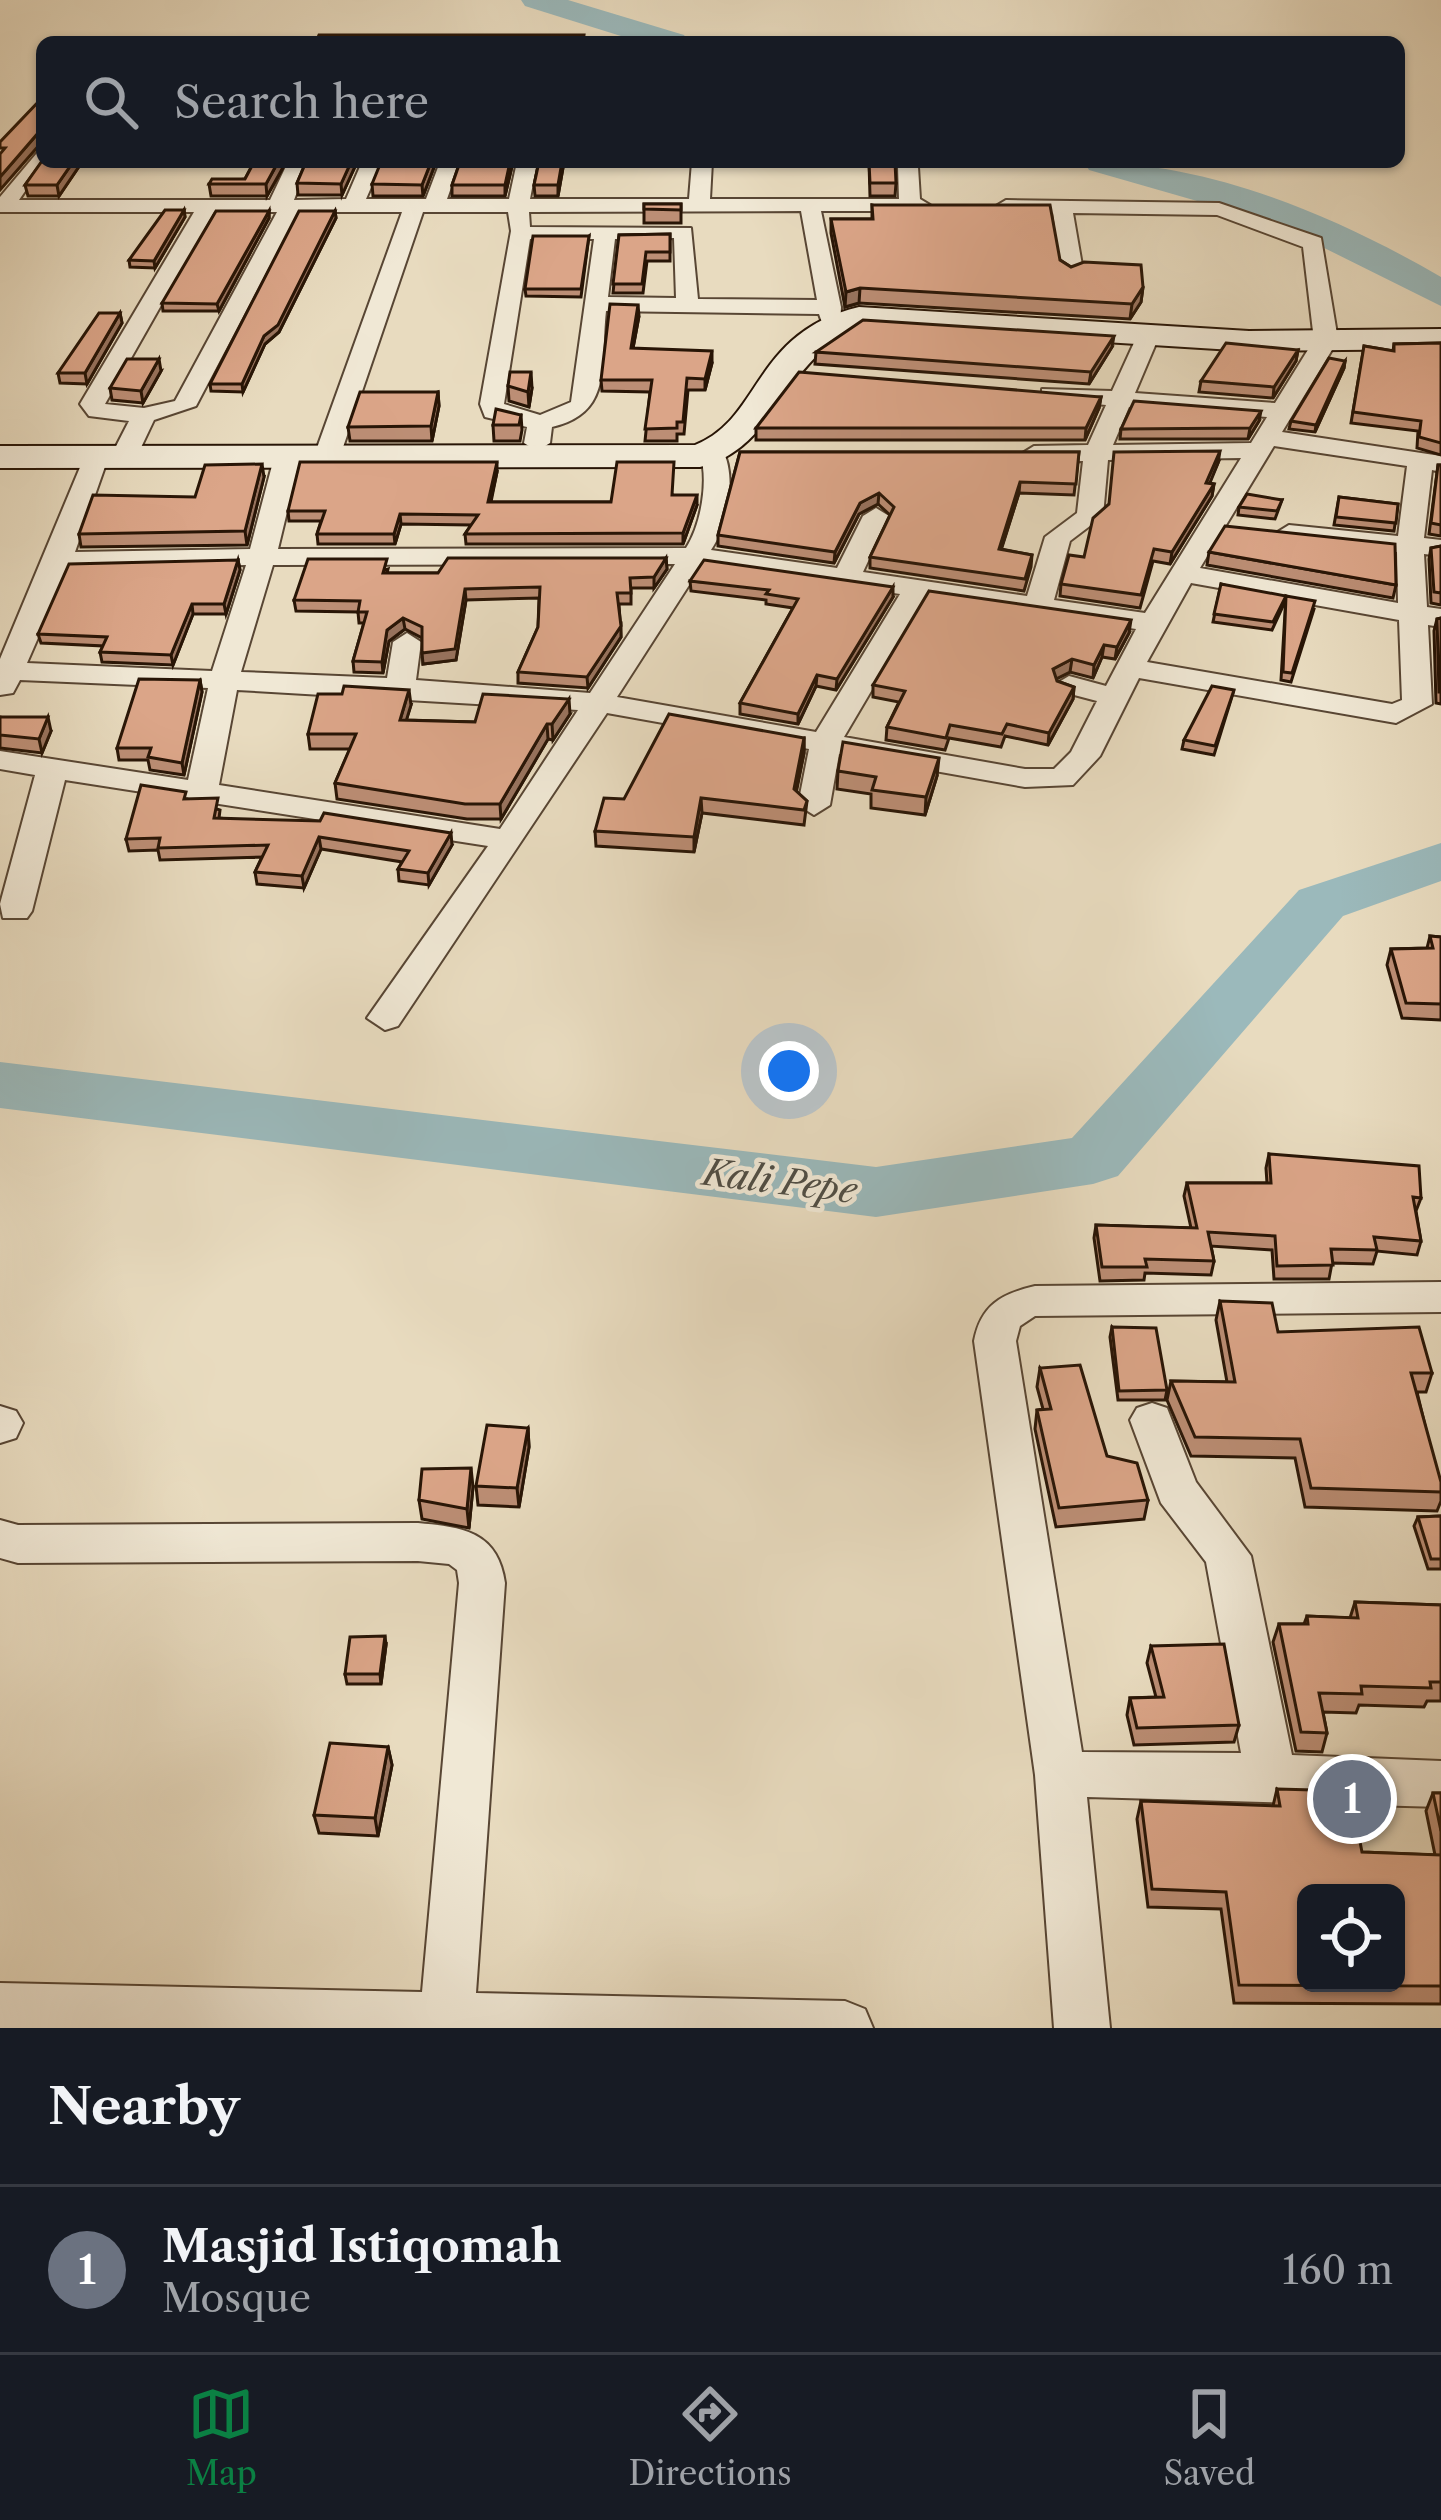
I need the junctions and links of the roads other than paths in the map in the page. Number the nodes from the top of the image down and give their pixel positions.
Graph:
1 (36, 161) edge
2 (296, 168) edge
3 (369, 168) edge
4 (447, 168) edge
5 (526, 168) edge
6 (702, 168) edge
7 (908, 168) edge
8 (208, 205) junction
9 (2, 206) edge
10 (353, 206) junction
11 (518, 206) junction
12 (699, 206) junction
13 (810, 206) junction
14 (910, 206) junction
15 (933, 206) edge
16 (980, 206) edge
17 (424, 207) junction
18 (1062, 207) junction
19 (282, 214) junction
20 (193, 229) junction
21 (605, 232) junction
22 (520, 233) junction
23 (1072, 271) edge
24 (596, 304) junction
25 (687, 304) junction
26 (831, 315) junction
27 (1149, 334) junction
28 (1441, 339) edge
29 (1326, 340) junction
30 (778, 370) junction
31 (822, 375) edge
32 (1034, 393) edge
33 (1117, 399) junction
34 (1286, 411) junction
35 (144, 416) junction
36 (538, 440) junction
37 (1265, 444) junction
38 (731, 452) junction
39 (1017, 454) edge
40 (1096, 454) junction
41 (0, 457) edge
42 (109, 458) junction
43 (286, 458) junction
44 (326, 459) junction
45 (1430, 463) edge
46 (876, 516) dead end
47 (1238, 528) junction
48 (1410, 545) junction
49 (1441, 548) edge
50 (695, 556) junction
51 (262, 557) junction
52 (58, 560) junction
53 (1185, 574) junction
54 (846, 578) junction
55 (918, 588) junction
56 (1039, 605) junction
57 (1427, 616) edge
58 (1153, 623) junction
59 (14, 630) edge
60 (407, 642) dead end
61 (1130, 668) junction
62 (5, 680) edge
63 (224, 681) junction
64 (1069, 685) edge
65 (400, 688) junction
66 (1115, 697) junction
67 (602, 704) junction
68 (826, 741) junction
69 (0, 760) edge
70 (52, 770) junction
71 (201, 795) junction
72 (814, 805) dead end
73 (509, 840) junction
74 (15, 910) dead end
75 (385, 1018) dead end
76 (1441, 1297) edge
77 (1152, 1420) dead end
78 (0, 1539) edge
79 (1060, 1775) junction
80 (1271, 1778) junction
81 (1441, 1784) edge
82 (0, 2010) edge
83 (447, 2018) junction
84 (363, 2023) edge
85 (580, 2024) edge
86 (845, 2028) edge
87 (1082, 2028) edge

1 - 9 street
2 - 19 street
3 - 10 street
4 - 17 street
5 - 11 street
6 - 12 street
7 - 14 street
8 - 9 street
8 - 19 street
8 - 20 street
10 - 17 street
10 - 19 street
11 - 12 street
11 - 17 street
11 - 22 street
12 - 13 street
13 - 14 street
13 - 26 street
14 - 15 street
16 - 18 street
17 - 44 street
18 - 23 street
18 - 29 street
19 - 20 street
19 - 35 street
20 - 35 street
21 - 22 street
21 - 24 street
21 - 25 street
22 - 36 street
24 - 25 street
24 - 36 street
25 - 26 street
26 - 27 main road
26 - 30 main road
27 - 29 main road
27 - 33 street
28 - 29 main road
29 - 34 street
30 - 31 street
30 - 38 main road
32 - 33 street
33 - 34 street
33 - 40 street
34 - 37 street
35 - 42 street
36 - 38 main road
36 - 44 main road
37 - 40 street
37 - 45 street
37 - 47 street
38 - 50 street
39 - 40 street
40 - 56 street
41 - 42 main road
42 - 43 main road
42 - 52 street
43 - 44 main road
43 - 51 street
45 - 48 street
46 - 54 street
47 - 48 street
47 - 53 street
48 - 49 street
48 - 57 street
50 - 51 street
50 - 54 street
50 - 67 street
51 - 52 street
51 - 63 street
52 - 59 street
53 - 57 street
53 - 58 street
54 - 55 street
55 - 56 street
55 - 68 street
56 - 58 street
57 - 61 street
58 - 61 street
59 - 62 street
60 - 65 street
61 - 66 street
62 - 63 street
63 - 65 street
63 - 71 street
64 - 66 street
65 - 67 street
66 - 68 street
67 - 68 street
67 - 73 street
68 - 72 street
69 - 70 street
70 - 71 street
70 - 74 street
71 - 73 street
73 - 75 street
76 - 79 street
77 - 80 street
78 - 83 street
79 - 80 street
79 - 87 street
80 - 81 street
82 - 84 street
83 - 84 street
83 - 85 street
85 - 86 street

